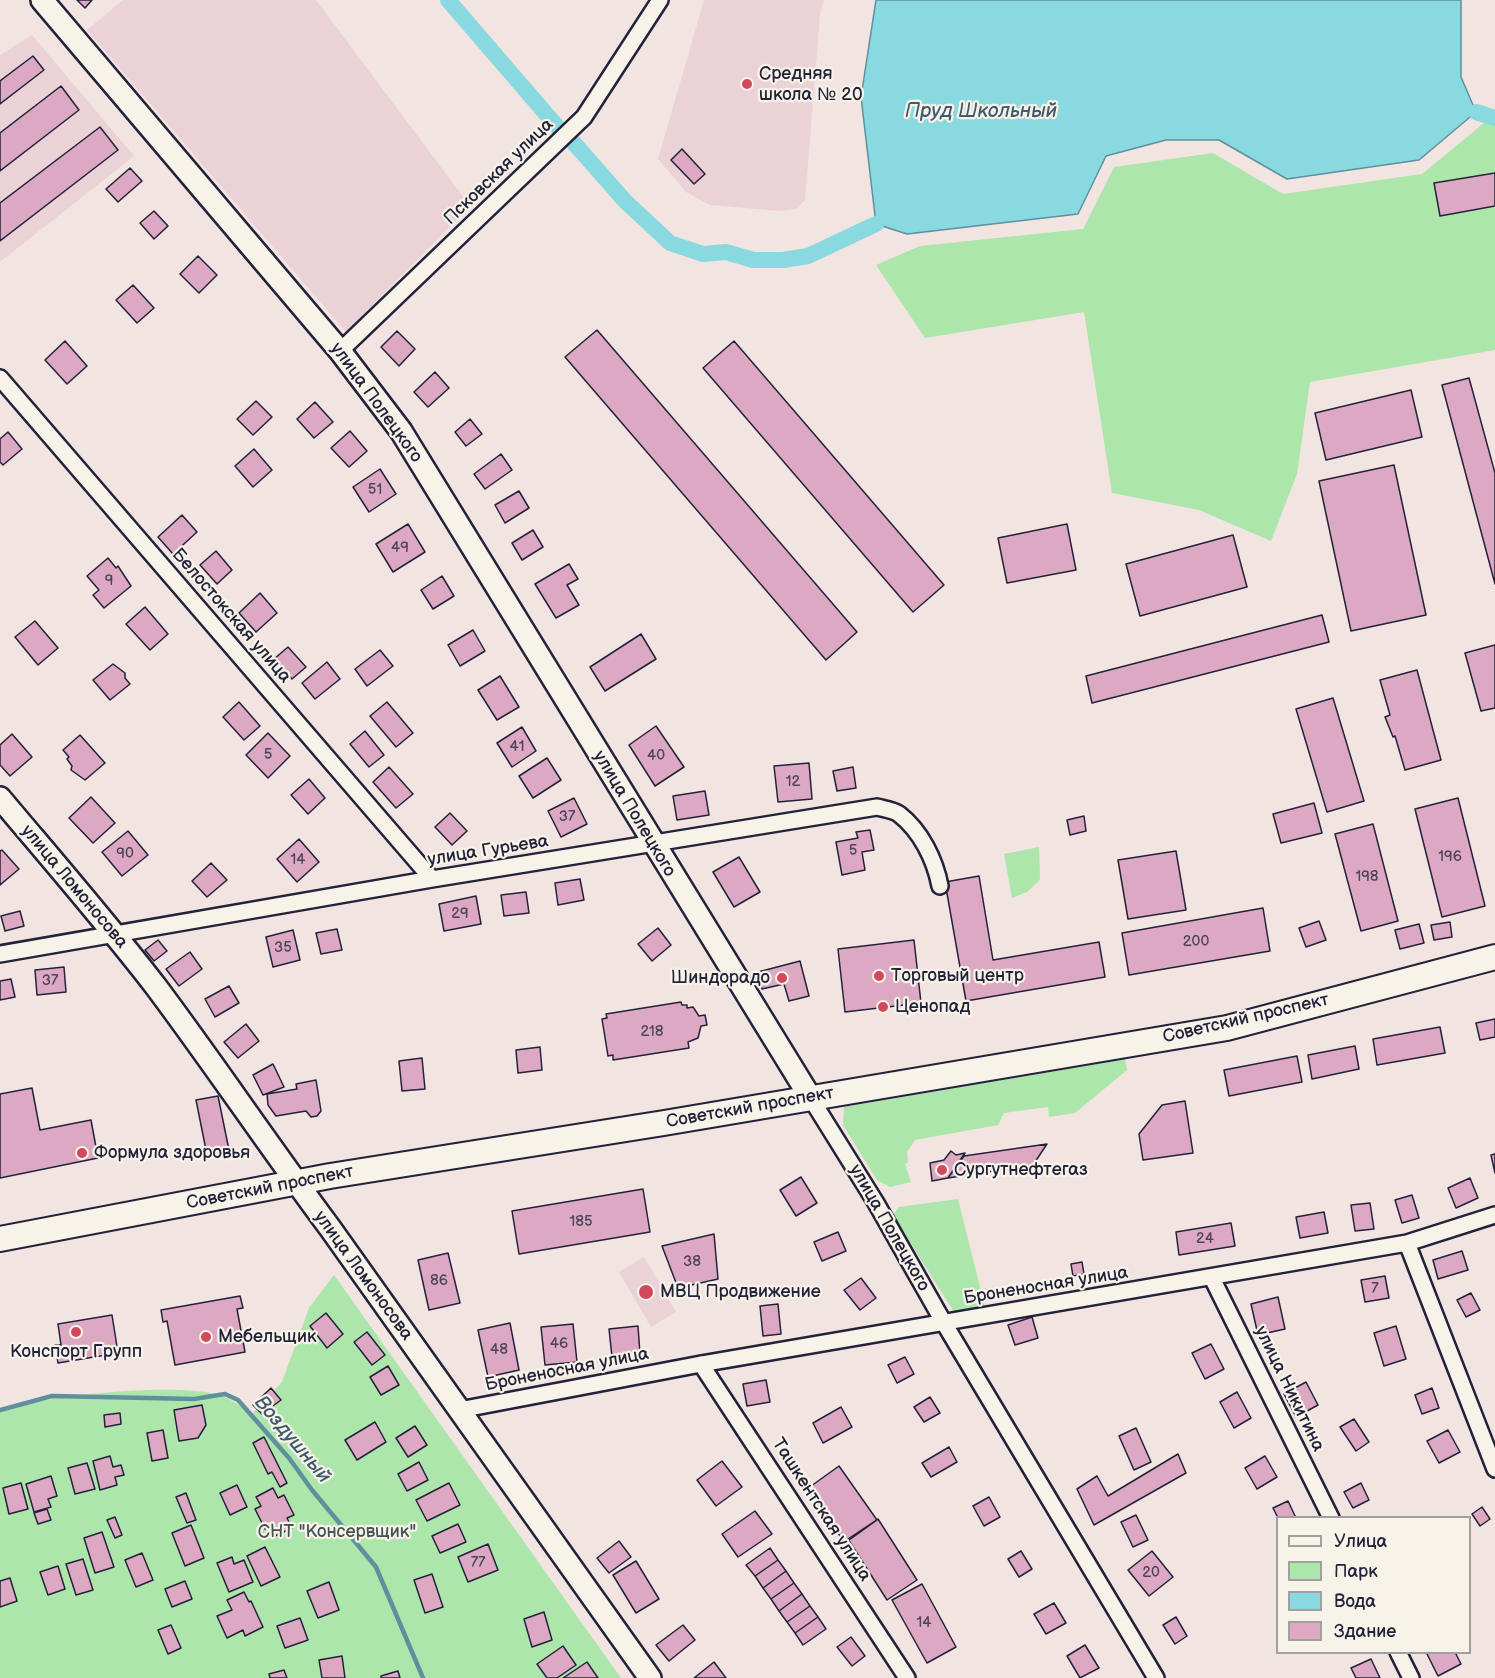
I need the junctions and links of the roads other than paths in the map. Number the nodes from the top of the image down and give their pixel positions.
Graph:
1 (42, 0) edge
2 (660, 0) edge
3 (340, 351) junction
4 (0, 378) edge
5 (0, 798) edge
6 (653, 845) junction
7 (432, 879) junction
8 (940, 886) dead end
9 (114, 934) junction
10 (0, 954) edge
11 (1495, 957) edge
12 (810, 1097) junction
13 (295, 1183) junction
14 (1495, 1215) edge
15 (0, 1239) edge
16 (1407, 1243) junction
17 (1212, 1278) junction
18 (944, 1323) junction
19 (701, 1364) junction
20 (459, 1410) junction
21 (1495, 1469) edge
22 (1330, 1516) edge
23 (1399, 1654) edge
24 (650, 1678) edge
25 (908, 1678) edge
26 (1156, 1678) edge
27 (1411, 1678) edge

1 - 3 street, улица Полецкого
2 - 3 street, Псковская улица
3 - 6 street, улица Полецкого
4 - 7 street, Белостокская улица
5 - 9 street, улица Ломоносова
6 - 7 street, улица Гурьева
6 - 8 street, улица Гурьева
6 - 12 street, улица Полецкого
7 - 9 street, улица Гурьева
9 - 10 street, улица Гурьева
9 - 13 street, улица Ломоносова
11 - 12 main road, Советский проспект
12 - 13 main road, Советский проспект
12 - 18 street, улица Полецкого
13 - 15 main road, Советский проспект
13 - 20 street, улица Ломоносова
14 - 16 street, Броненосная улица
16 - 17 street, Броненосная улица
16 - 21 street
17 - 18 street, Броненосная улица
17 - 22 street, улица Никитина
18 - 19 street, Броненосная улица
18 - 26 street, улица Полецкого
19 - 20 street, Броненосная улица
19 - 25 street, Ташкентская улица
20 - 24 street, улица Ломоносова
23 - 27 street

